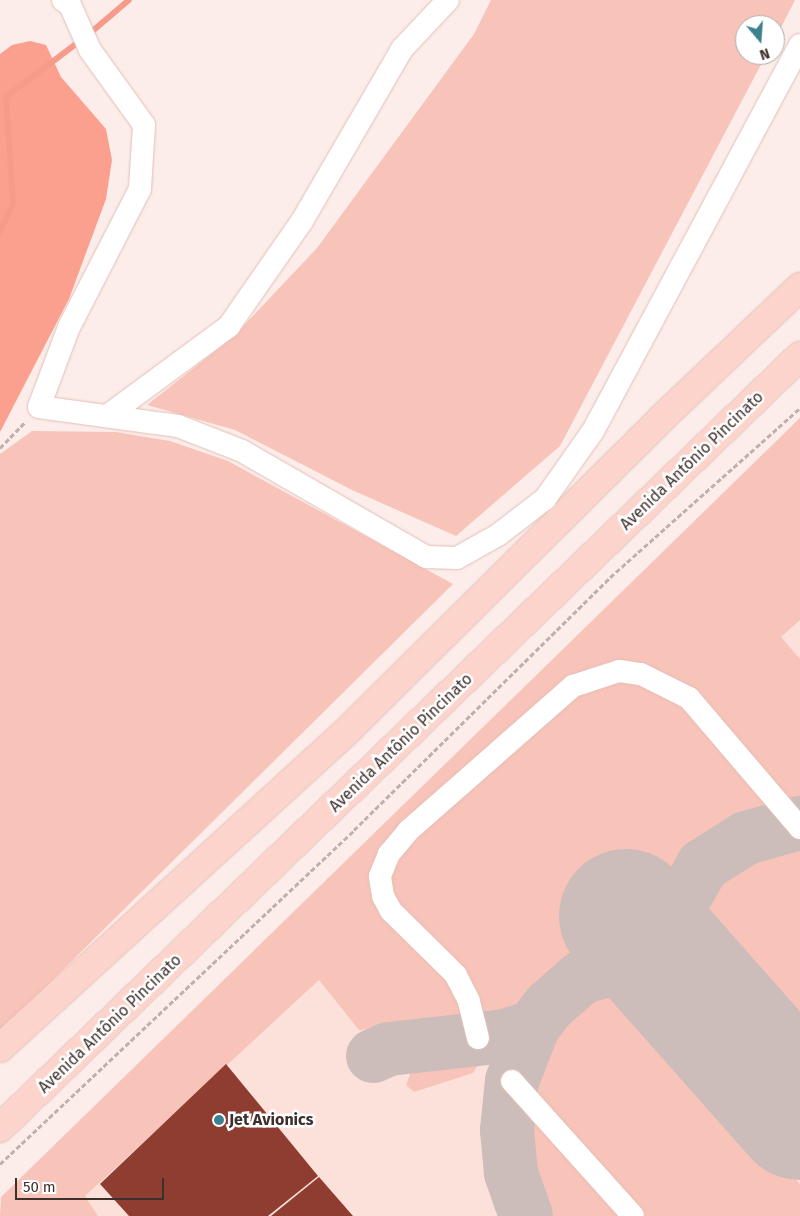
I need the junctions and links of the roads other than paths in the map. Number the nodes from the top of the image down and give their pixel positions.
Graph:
1 (63, 0) edge
2 (448, 0) edge
3 (800, 45) edge
4 (800, 287) edge
5 (800, 356) edge
6 (107, 416) junction
7 (800, 828) edge
8 (478, 1038) dead end
9 (0, 1048) edge
10 (512, 1081) dead end
11 (0, 1128) edge
12 (633, 1216) edge

1 - 6 street
2 - 6 street
3 - 6 street
4 - 9 main road
5 - 11 main road, Avenida Antônio Pincinato
7 - 8 street
10 - 12 street

